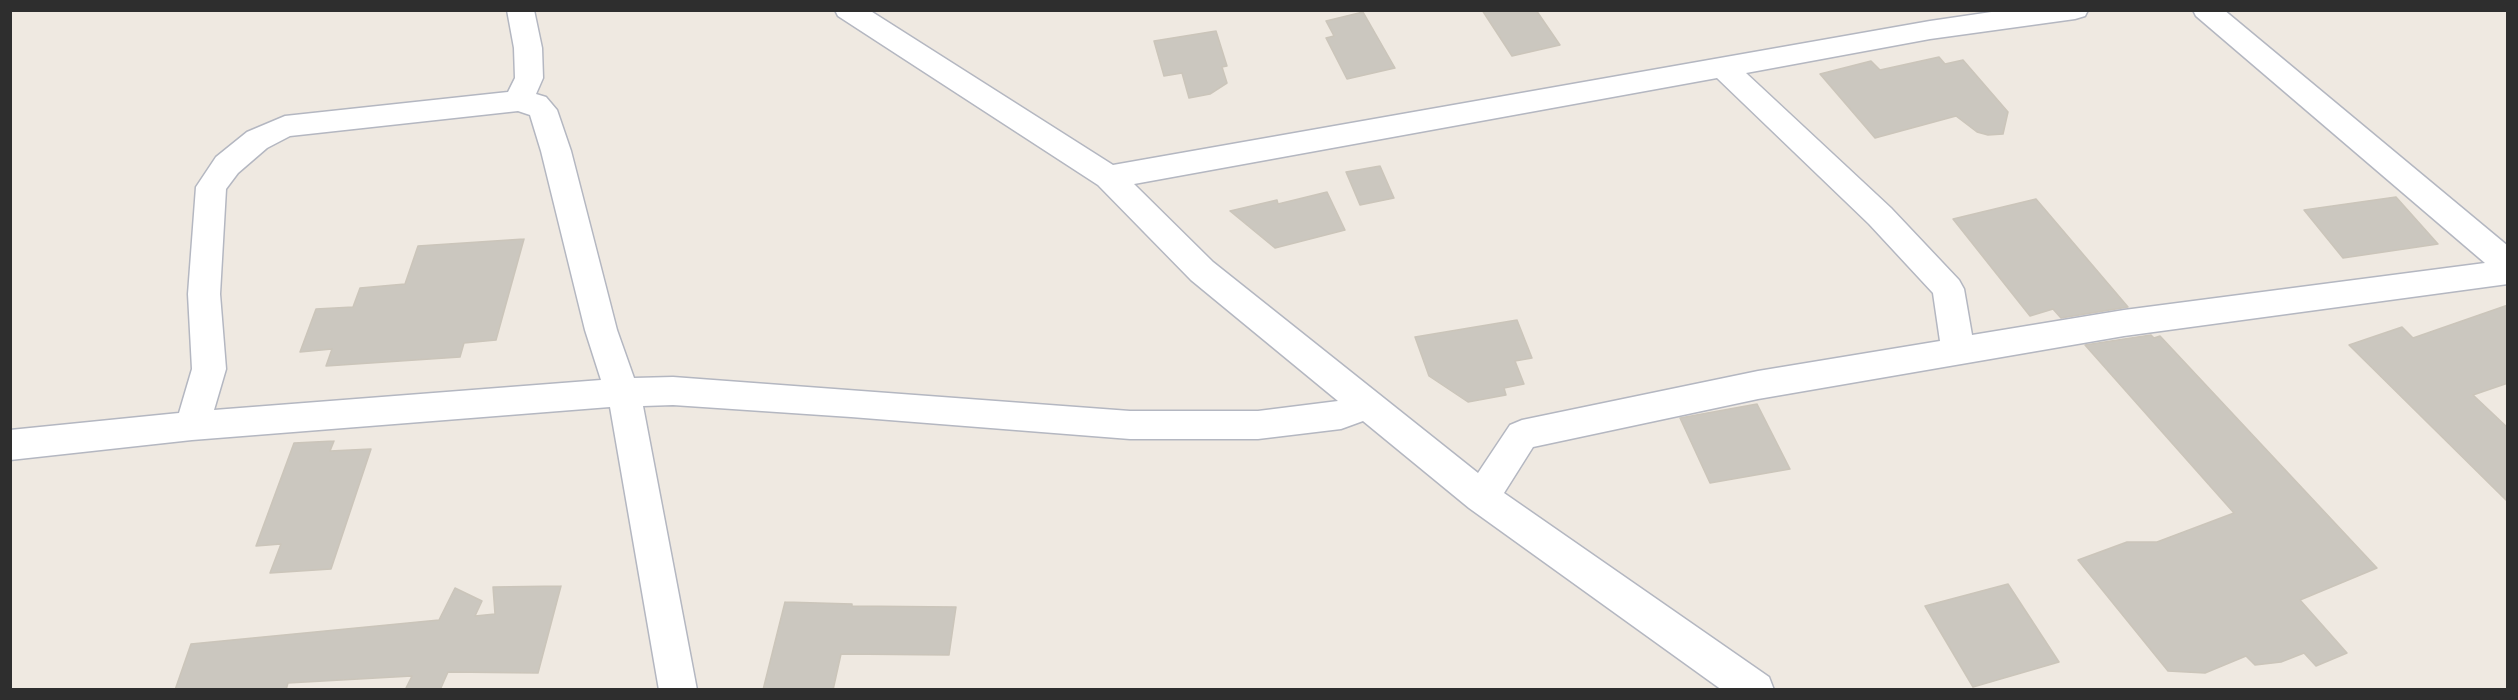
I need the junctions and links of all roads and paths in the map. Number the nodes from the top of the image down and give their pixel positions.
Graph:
1 (520, 10) edge
2 (848, 10) edge
3 (2075, 10) edge
4 (2206, 10) edge
5 (1723, 67) junction
6 (518, 101) junction
7 (1109, 177) junction
8 (2508, 264) edge
9 (2508, 272) edge
10 (1958, 352) junction
11 (622, 392) junction
12 (1365, 404) junction
13 (192, 426) junction
14 (10, 445) edge
15 (1482, 497) junction
16 (678, 690) edge
17 (1755, 690) edge

1 - 6 street
2 - 7 street
3 - 5 street
4 - 8 street
5 - 7 street
5 - 10 street
6 - 11 street
6 - 13 street
7 - 12 street
9 - 10 street
10 - 15 street
11 - 12 street
11 - 13 street
11 - 16 street
12 - 15 street
13 - 14 street
15 - 17 street

